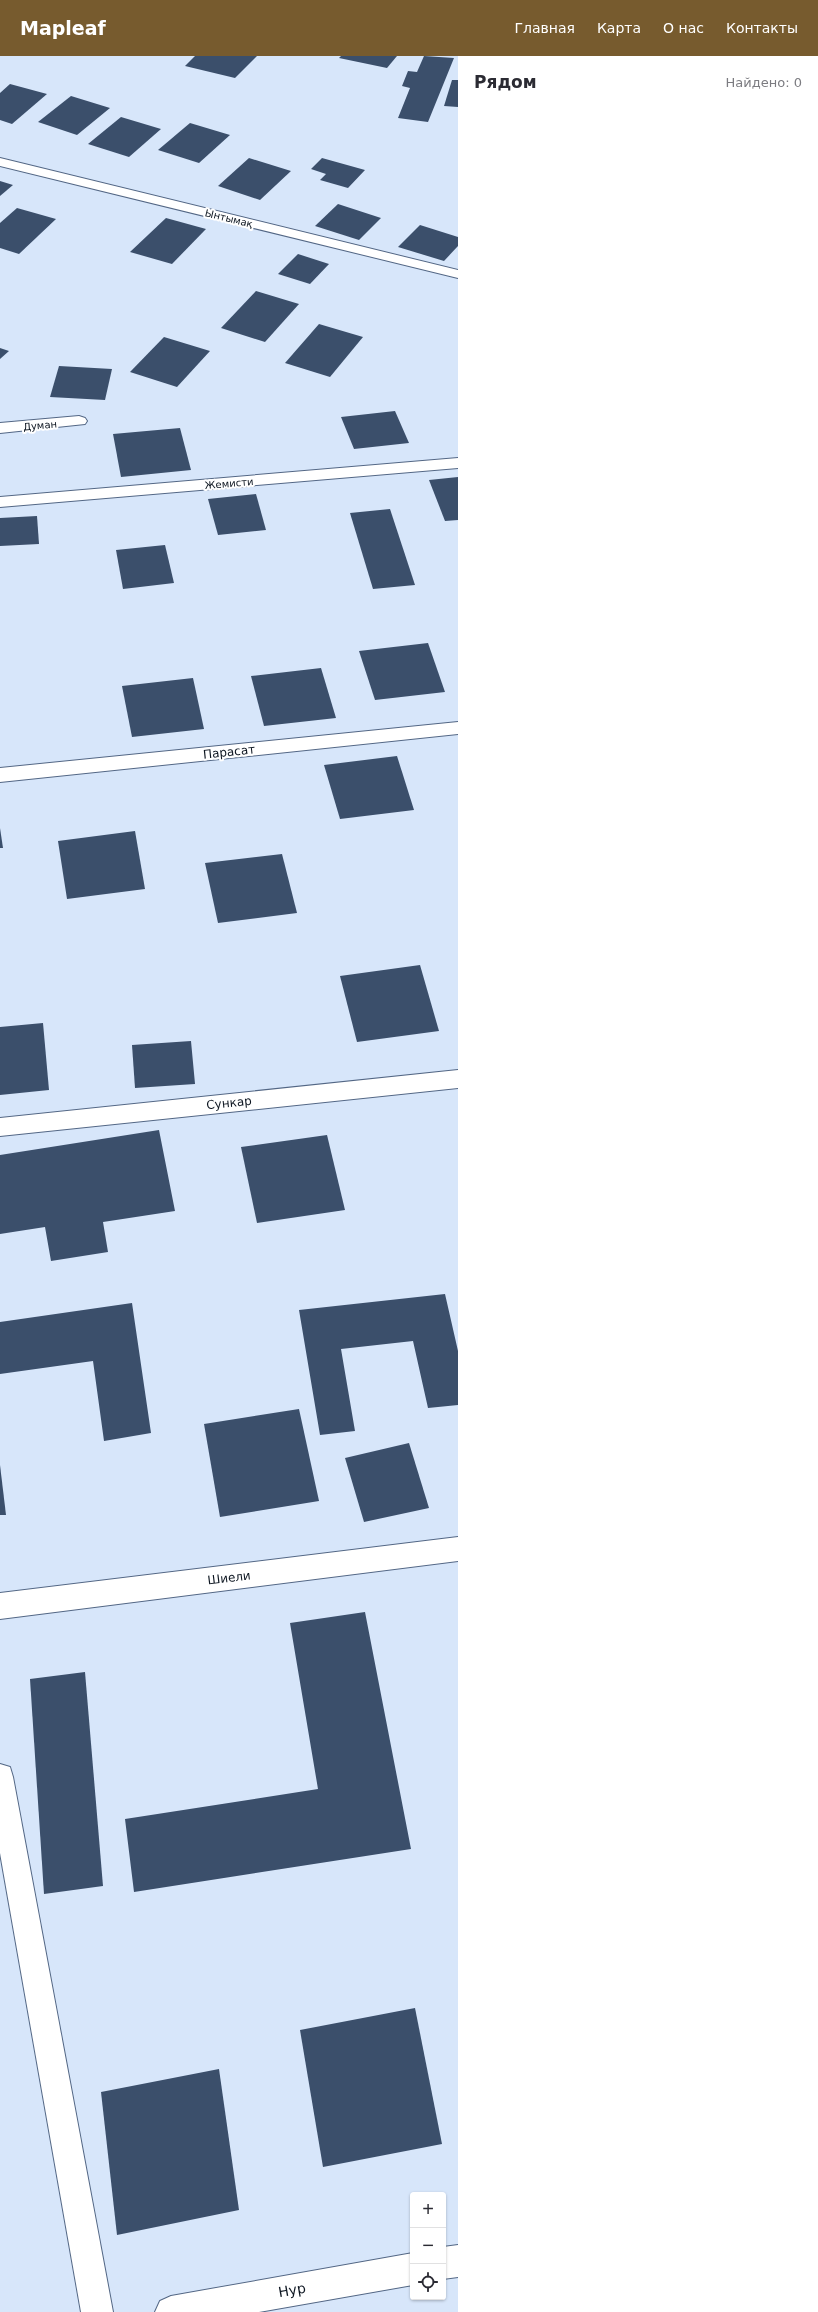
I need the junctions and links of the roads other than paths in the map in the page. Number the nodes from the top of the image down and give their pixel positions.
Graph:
1 (0, 162) edge
2 (458, 274) edge
3 (79, 421) dead end
4 (0, 428) edge
5 (458, 463) edge
6 (0, 502) edge
7 (458, 728) edge
8 (0, 775) edge
9 (458, 1079) edge
10 (0, 1127) edge
11 (458, 1549) edge
12 (0, 1606) edge
13 (0, 1777) edge
14 (458, 2261) edge
15 (446, 2263) edge
16 (410, 2270) edge
17 (98, 2312) edge
18 (171, 2312) edge

1 - 2 street, Ынтымақ
3 - 4 street, Думан
5 - 6 street, Жемисти
7 - 8 street, Парасат
9 - 10 street, Сункар
11 - 12 street, Шиели
13 - 17 street
14 - 15 street
16 - 18 street, Нур

